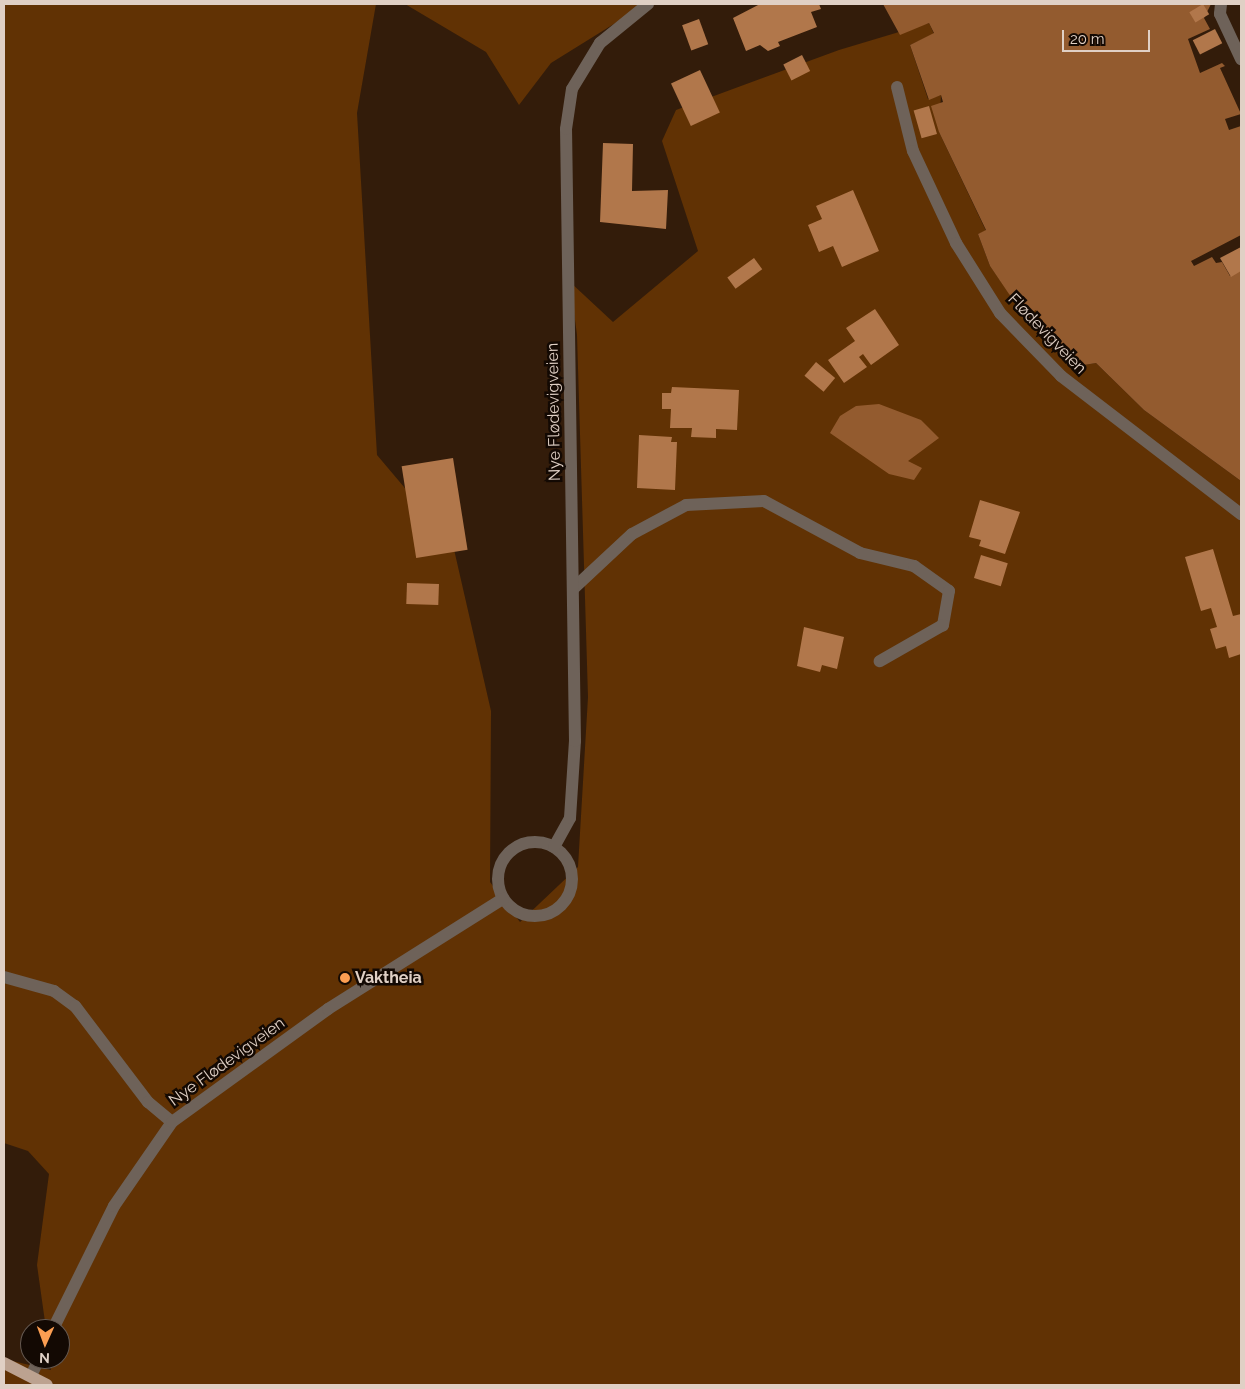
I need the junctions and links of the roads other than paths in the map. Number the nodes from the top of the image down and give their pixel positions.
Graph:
1 (648, 4) edge
2 (1221, 4) edge
3 (1241, 59) edge
4 (897, 88) dead end
5 (1241, 514) edge
6 (574, 588) junction
7 (880, 661) dead end
8 (554, 847) junction
9 (503, 900) junction
10 (4, 977) edge
11 (172, 1122) junction
12 (58, 1319) edge
13 (4, 1363) edge
14 (34, 1369) edge
15 (31, 1376) junction
16 (47, 1385) edge

1 - 6 street, Nye Flødevigveien
2 - 3 street
4 - 5 street, Flødevigveien
6 - 7 street
6 - 8 street, Nye Flødevigveien
8 - 9 street
8 - 9 street
9 - 11 street, Nye Flødevigveien
10 - 11 street
11 - 12 street, Nye Flødevigveien
13 - 15 main road
14 - 15 street
15 - 16 main road

